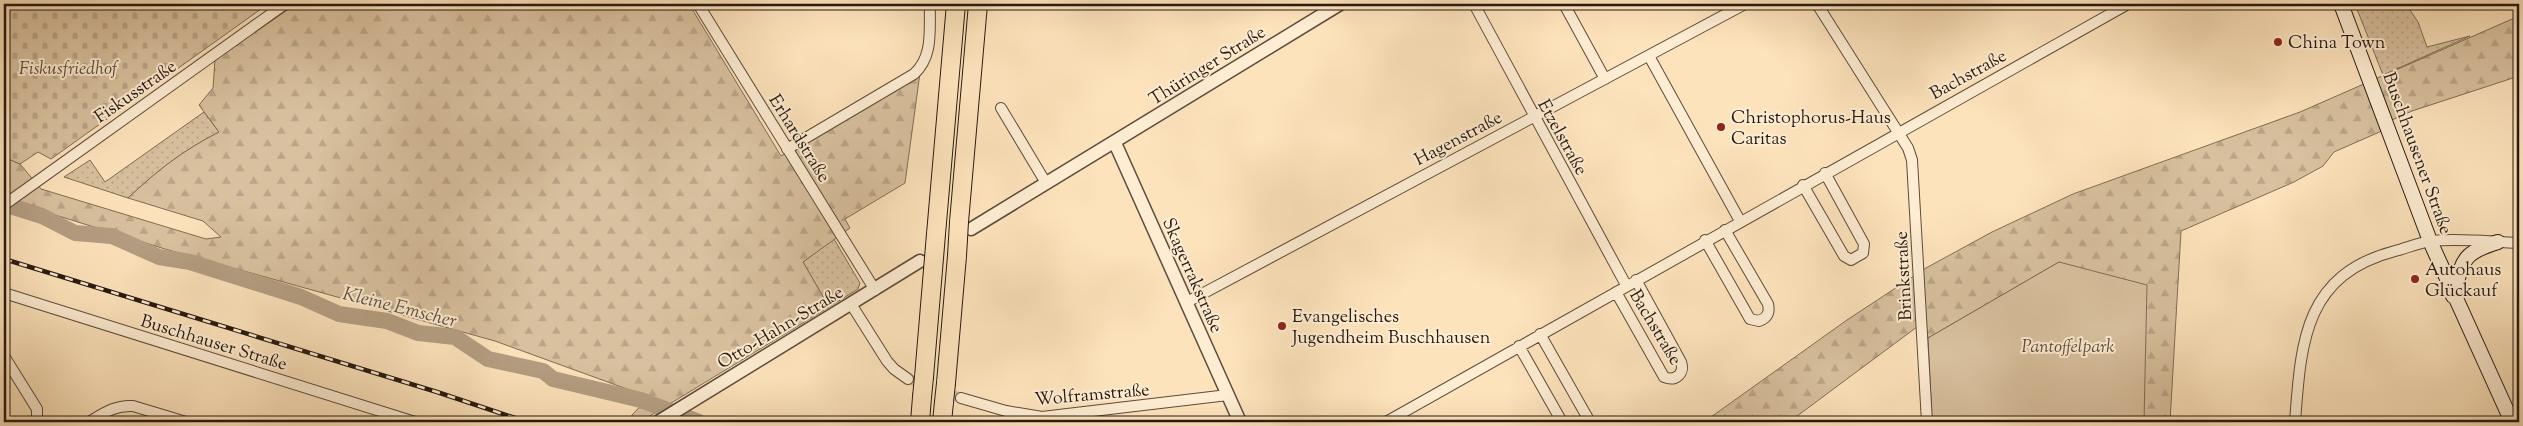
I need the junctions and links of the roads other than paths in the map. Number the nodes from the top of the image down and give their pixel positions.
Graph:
1 (285, 4) edge
2 (698, 4) edge
3 (930, 4) edge
4 (956, 4) edge
5 (978, 4) edge
6 (1340, 4) edge
7 (1474, 4) edge
8 (1564, 4) edge
9 (1746, 4) edge
10 (1818, 4) edge
11 (2128, 4) edge
12 (2341, 4) edge
13 (1649, 56) junction
14 (1605, 79) junction
15 (1001, 108) dead end
16 (1533, 116) junction
17 (1898, 132) junction
18 (1115, 143) junction
19 (787, 149) junction
20 (1824, 173) junction
21 (1046, 183) junction
22 (1803, 185) junction
23 (4, 205) edge
24 (1740, 221) junction
25 (965, 226) junction
26 (1725, 230) junction
27 (1705, 240) junction
28 (2430, 241) junction
29 (2498, 242) junction
30 (2519, 243) edge
31 (926, 266) junction
32 (1636, 280) junction
33 (1626, 285) junction
34 (875, 290) junction
35 (1616, 292) junction
36 (4, 293) edge
37 (2454, 296) junction
38 (1186, 302) junction
39 (851, 304) junction
40 (1540, 334) junction
41 (1519, 346) junction
42 (4, 356) edge
43 (916, 378) junction
44 (1228, 395) junction
45 (953, 400) junction
46 (1389, 421) edge
47 (37, 422) edge
48 (89, 422) edge
49 (186, 422) edge
50 (415, 422) edge
51 (658, 422) edge
52 (920, 422) edge
53 (942, 422) edge
54 (1240, 422) edge
55 (1562, 422) edge
56 (1590, 422) edge
57 (1927, 422) edge
58 (2295, 422) edge
59 (2512, 422) edge

1 - 23 street, Fiskusstraße
2 - 19 street, Erhardstraße
3 - 19 street
4 - 31 highway, bridge
5 - 25 highway
6 - 18 street, Thüringer Straße
7 - 16 street, Etzelstraße
8 - 14 street
9 - 13 street, Hagenstraße
10 - 17 street, Brinkstraße
11 - 17 street, Bachstraße
12 - 28 main road, Buschhausener Straße
13 - 14 street, Hagenstraße
13 - 24 street
14 - 16 street, Hagenstraße
15 - 21 street
16 - 33 street, Etzelstraße
16 - 38 street, Hagenstraße
17 - 20 street, Bachstraße
17 - 57 street, Brinkstraße
18 - 21 street, Thüringer Straße
18 - 38 street, Skagerrakstraße
19 - 34 street, Erhardstraße
20 - 22 street, Bachstraße
20 - 22 street
21 - 25 street
22 - 24 street, Bachstraße
24 - 26 street, Bachstraße
25 - 45 highway, bridge
26 - 27 street, Bachstraße
26 - 27 street
27 - 32 street, Bachstraße
28 - 29 street
28 - 37 main road, Buschhausener Straße
28 - 58 street
29 - 30 street
29 - 37 main road
31 - 34 street, Otto-Hahn-Straße
31 - 43 highway
32 - 33 street, Bachstraße
32 - 35 street, Bachstraße
33 - 35 street, Bachstraße
34 - 39 street, Otto-Hahn-Straße
35 - 40 street, Bachstraße
36 - 50 street, Buschhauser Straße
37 - 59 main road, Buschhausener Straße
38 - 44 street, Skagerrakstraße
39 - 43 street
39 - 51 street, Otto-Hahn-Straße
40 - 41 street, Bachstraße
40 - 56 street
41 - 46 street, Bachstraße
41 - 55 street
42 - 47 street
43 - 52 highway, bridge
44 - 45 street, Wolframstraße
44 - 54 street, Skagerrakstraße
45 - 53 highway
48 - 49 street

